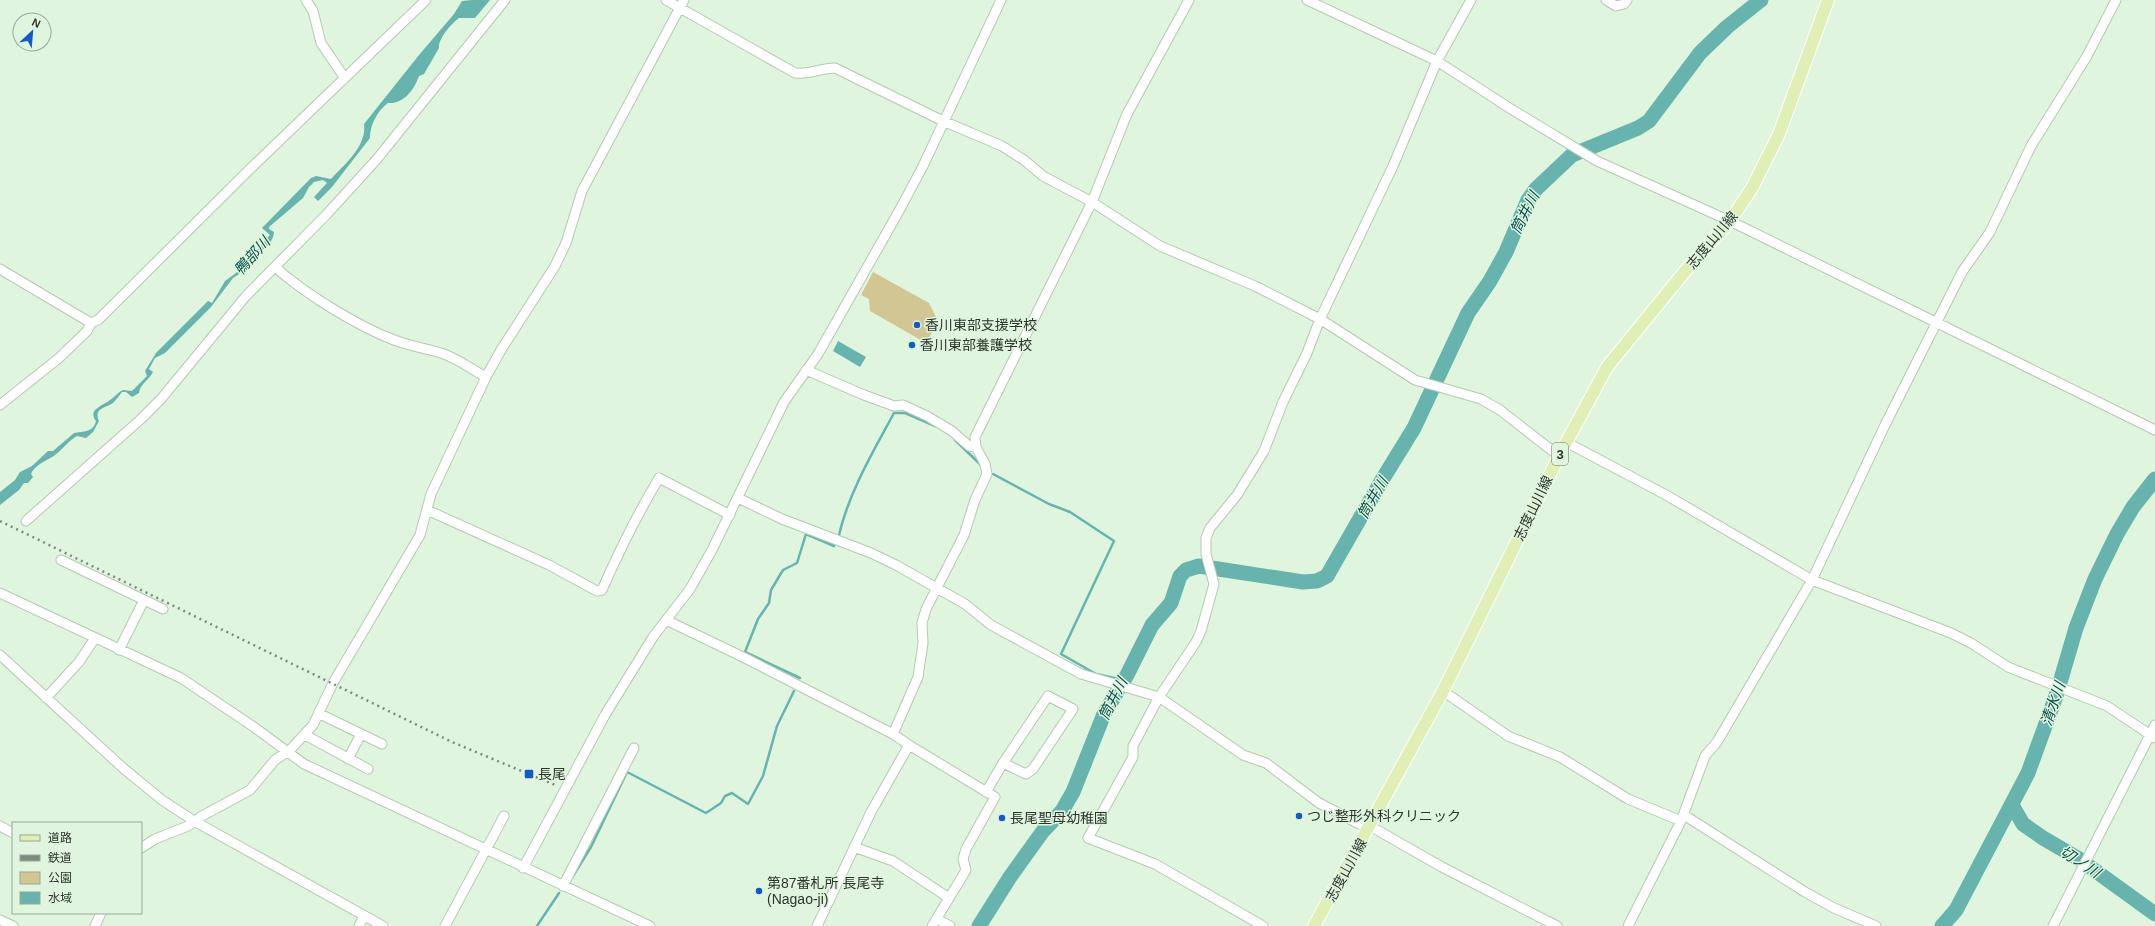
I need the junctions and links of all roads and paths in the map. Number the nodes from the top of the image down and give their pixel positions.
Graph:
1 (306, 0) edge
2 (426, 0) edge
3 (505, 0) edge
4 (666, 0) edge
5 (1001, 0) edge
6 (1189, 0) edge
7 (1308, 0) edge
8 (1472, 0) edge
9 (1606, 0) edge
10 (1627, 0) edge
11 (1828, 0) edge
12 (2116, 0) edge
13 (682, 4) edge
14 (1437, 61) junction
15 (344, 78) junction
16 (943, 121) junction
17 (1092, 202) junction
18 (1730, 222) junction
19 (275, 267) junction
20 (0, 269) edge
21 (1320, 319) junction
22 (1937, 322) junction
23 (91, 323) junction
24 (806, 370) junction
25 (486, 377) junction
26 (0, 405) edge
27 (2155, 430) edge
28 (1566, 442) junction
29 (976, 447) junction
30 (1559, 456) junction
31 (738, 498) junction
32 (427, 510) junction
33 (730, 515) junction
34 (26, 521) dead end
35 (60, 560) dead end
36 (1812, 580) junction
37 (937, 588) junction
38 (0, 593) edge
39 (144, 600) junction
40 (163, 609) dead end
41 (666, 620) junction
42 (96, 638) junction
43 (119, 650) junction
44 (0, 655) edge
45 (1443, 691) junction
46 (1159, 697) junction
47 (46, 698) junction
48 (320, 714) junction
49 (2155, 725) edge
50 (361, 734) junction
51 (893, 734) junction
52 (305, 735) junction
53 (2152, 737) edge
54 (382, 744) dead end
55 (909, 745) junction
56 (634, 748) dead end
57 (286, 752) junction
58 (348, 759) junction
59 (1003, 763) junction
60 (368, 769) dead end
61 (986, 792) junction
62 (504, 816) dead end
63 (1683, 818) junction
64 (194, 821) junction
65 (0, 826) edge
66 (1369, 827) junction
67 (12, 833) edge
68 (142, 847) edge
69 (854, 847) junction
70 (486, 850) junction
71 (523, 868) junction
72 (563, 886) junction
73 (949, 898) junction
74 (101, 914) edge
75 (364, 916) junction
76 (0, 920) edge
77 (934, 922) edge
78 (13, 926) edge
79 (95, 926) edge
80 (359, 926) edge
81 (383, 926) edge
82 (445, 926) edge
83 (650, 926) edge
84 (817, 926) edge
85 (950, 926) edge
86 (1263, 926) edge
87 (1314, 926) edge
88 (1558, 926) edge
89 (1628, 926) edge
90 (1876, 926) edge
91 (2053, 926) edge

1 - 15 street
2 - 15 street
3 - 19 street
4 - 13 street
5 - 16 street
6 - 17 street
7 - 14 street
8 - 14 street
9 - 10 street
11 - 18 main road, 志度山川線 / 3
12 - 22 street
13 - 16 street
13 - 25 street
14 - 18 street
14 - 21 street
15 - 23 street
16 - 17 street
16 - 24 street
17 - 21 street
17 - 29 street
18 - 22 street
18 - 28 main road, 志度山川線 / 3
19 - 25 street
19 - 34 street
20 - 23 street
21 - 30 street
21 - 46 street
22 - 27 street
22 - 36 street
23 - 26 street
24 - 29 street
24 - 31 street
25 - 32 street
28 - 30 main road, 志度山川線 / 3
28 - 36 street
29 - 37 street
30 - 45 main road, 志度山川線 / 3
31 - 33 street
31 - 37 street
32 - 33 street
32 - 48 street
33 - 41 street
35 - 39 street
36 - 53 street
36 - 63 street
37 - 46 street
37 - 51 street
38 - 42 street
39 - 40 street
39 - 43 street
41 - 51 street
41 - 71 street
42 - 43 street
42 - 47 street
43 - 57 street
44 - 47 street
45 - 63 street
45 - 66 main road, 志度山川線 / 3
46 - 66 street
46 - 86 street
47 - 64 street
48 - 50 street
48 - 52 street
49 - 53 street
50 - 54 street
50 - 58 street
51 - 55 street
52 - 57 street
52 - 58 street
53 - 91 street
55 - 61 street
55 - 69 street
56 - 72 street
57 - 64 street
57 - 70 street
58 - 60 street
59 - 59 street
59 - 61 street
61 - 73 street
62 - 70 street
63 - 89 street
63 - 90 street
64 - 68 street
64 - 75 street
65 - 67 street
66 - 87 main road, 志度山川線 / 3
66 - 88 street
69 - 73 street
69 - 84 street
70 - 71 street
70 - 82 street
71 - 72 street
72 - 83 street
73 - 77 street
74 - 79 street
75 - 80 street
75 - 81 street
76 - 78 street
77 - 85 street

